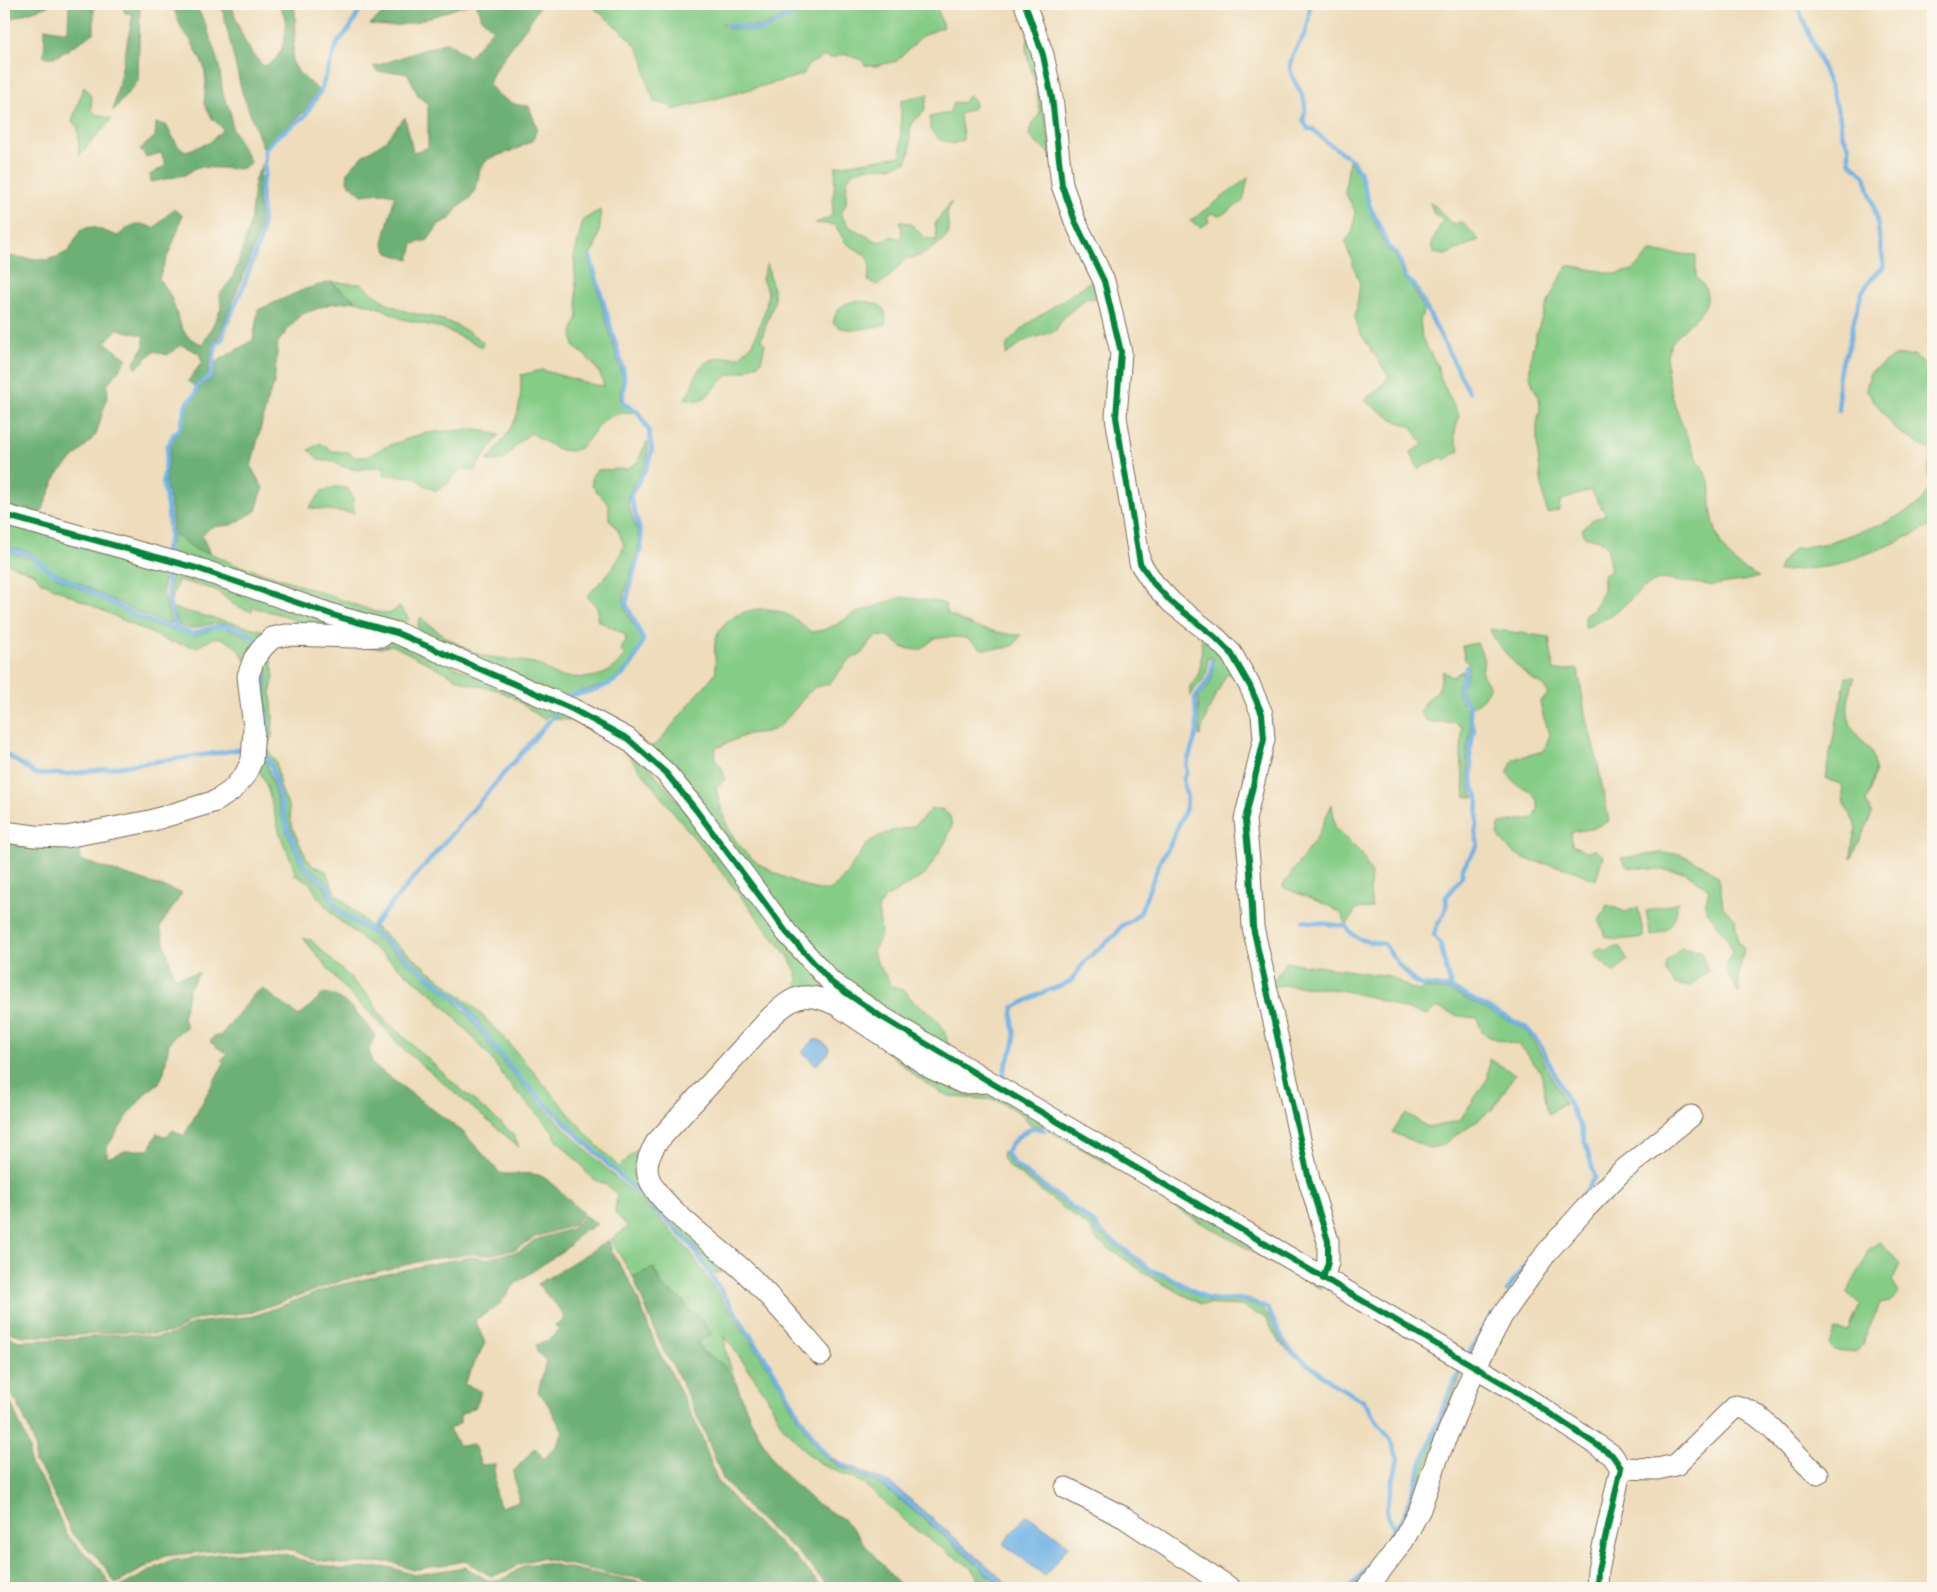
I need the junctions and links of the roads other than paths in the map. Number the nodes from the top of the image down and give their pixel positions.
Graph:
1 (1025, 4) edge
2 (4, 515) edge
3 (397, 634) junction
4 (4, 832) edge
5 (990, 1082) junction
6 (1691, 1116) dead end
7 (1323, 1279) junction
8 (821, 1355) dead end
9 (1475, 1368) junction
10 (1621, 1468) junction
11 (1818, 1474) dead end
12 (1066, 1488) dead end
13 (1230, 1588) edge
14 (1367, 1588) edge
15 (1597, 1588) edge

1 - 7 street
2 - 3 street
3 - 4 street
3 - 5 street
5 - 7 street
5 - 8 street
6 - 9 street
7 - 9 street
9 - 10 street
9 - 14 street
10 - 11 street
10 - 15 street
12 - 13 street

